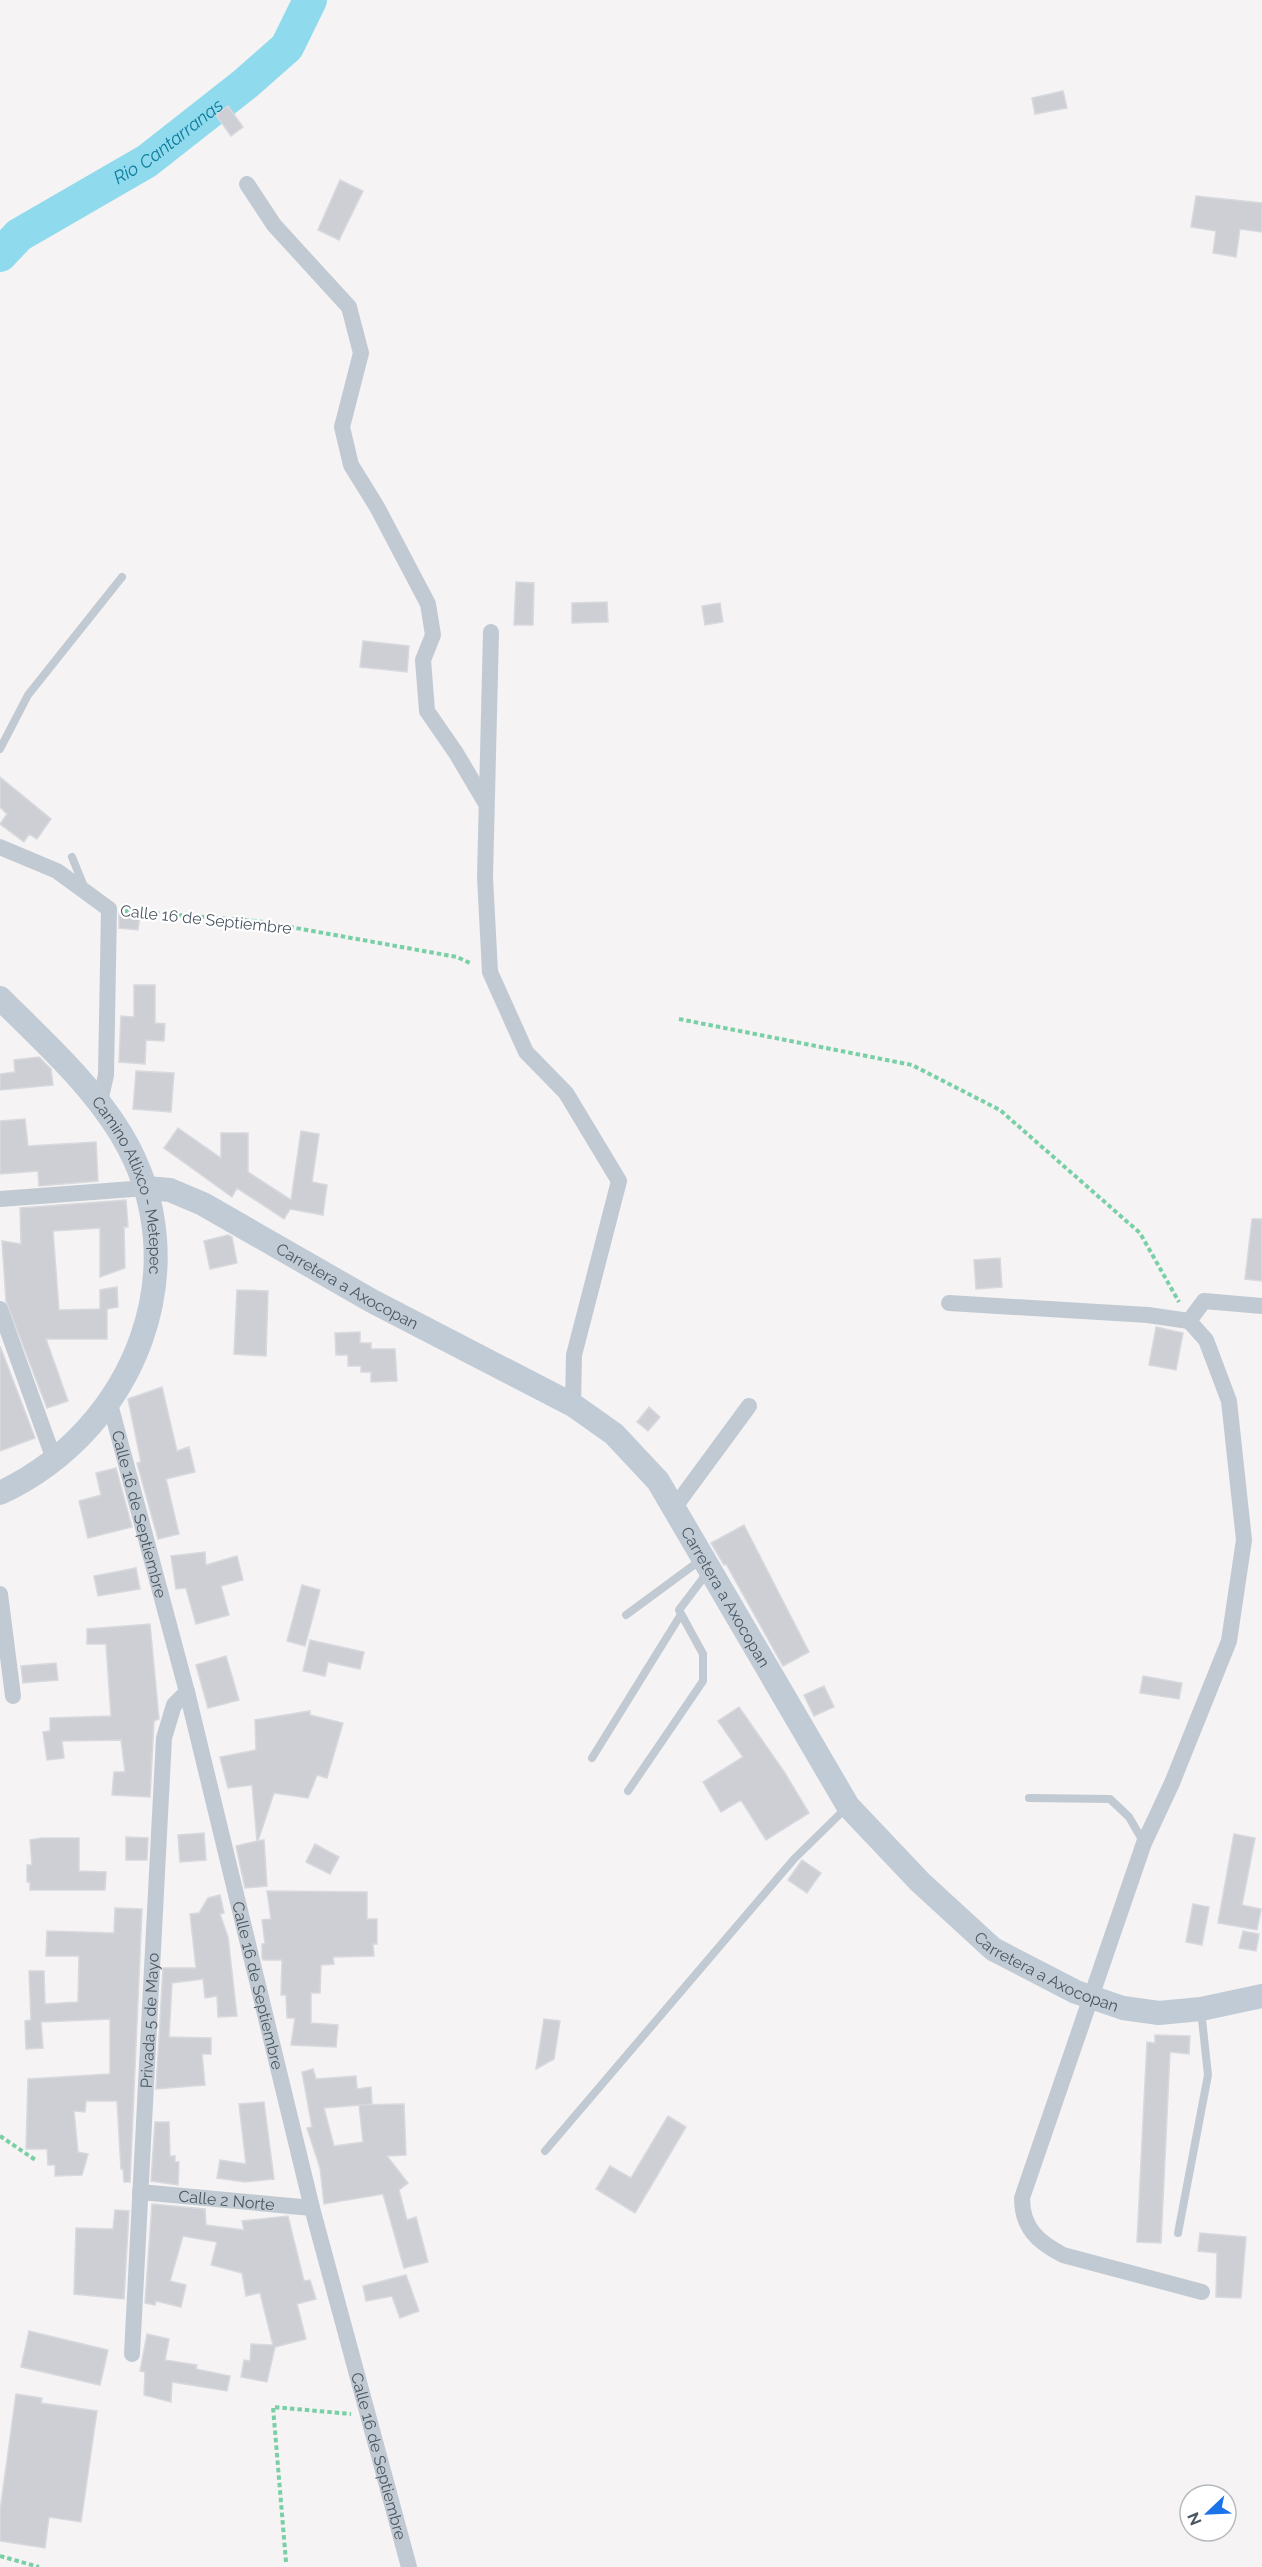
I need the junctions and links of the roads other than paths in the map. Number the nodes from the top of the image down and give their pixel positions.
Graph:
1 (247, 184) dead end
2 (122, 577) dead end
3 (491, 632) dead end
4 (0, 749) edge
5 (485, 803) junction
6 (0, 847) edge
7 (72, 857) dead end
8 (103, 905) junction
9 (0, 999) edge
10 (100, 1102) junction
11 (146, 1188) junction
12 (0, 1199) edge
13 (949, 1303) dead end
14 (1262, 1306) edge
15 (0, 1309) edge
16 (1190, 1321) junction
17 (110, 1404) junction
18 (573, 1406) junction
19 (749, 1406) dead end
20 (55, 1462) junction
21 (0, 1493) edge
22 (674, 1508) junction
23 (706, 1565) junction
24 (0, 1594) edge
25 (626, 1615) dead end
26 (680, 1616) junction
27 (188, 1692) junction
28 (13, 1696) dead end
29 (592, 1758) dead end
30 (628, 1791) dead end
31 (1029, 1798) dead end
32 (848, 1806) junction
33 (1144, 1843) junction
34 (1262, 1996) edge
35 (1089, 1997) junction
36 (1201, 2009) junction
37 (544, 2151) dead end
38 (140, 2192) junction
39 (312, 2208) junction
40 (1178, 2233) dead end
41 (1202, 2292) dead end
42 (132, 2354) dead end
43 (409, 2567) edge

1 - 5 street
2 - 4 lane
3 - 5 street
5 - 18 street
6 - 8 street
7 - 8 lane
8 - 10 street, Calle 16 de Septiembre
9 - 10 main road, Camino Atlixco - Metepec
10 - 11 main road, Camino Atlixco - Metepec
11 - 12 street
11 - 17 main road, Camino Atlixco - Metepec
11 - 18 main road, Carretera a Axocopan
13 - 16 street
14 - 16 street
15 - 20 street
16 - 33 street
17 - 20 main road, Camino Atlixco - Metepec
17 - 27 street, Calle 16 de Septiembre
18 - 22 main road, Carretera a Axocopan
19 - 22 street
20 - 21 main road, Camino Atlixco - Metepec
22 - 23 main road, Carretera a Axocopan
23 - 25 lane
23 - 26 lane
23 - 32 main road, Carretera a Axocopan
24 - 28 street
26 - 29 lane
26 - 30 lane
27 - 38 street, Privada 5 de Mayo
27 - 39 street, Calle 16 de Septiembre
31 - 33 lane
32 - 35 main road, Carretera a Axocopan
32 - 37 lane
33 - 35 street
34 - 36 main road, Carretera a Axocopan
35 - 36 main road, Carretera a Axocopan
35 - 41 street
36 - 40 lane
38 - 39 street, Calle 2 Norte
38 - 42 street, Privada 5 de Mayo
39 - 43 street, Calle 16 de Septiembre

